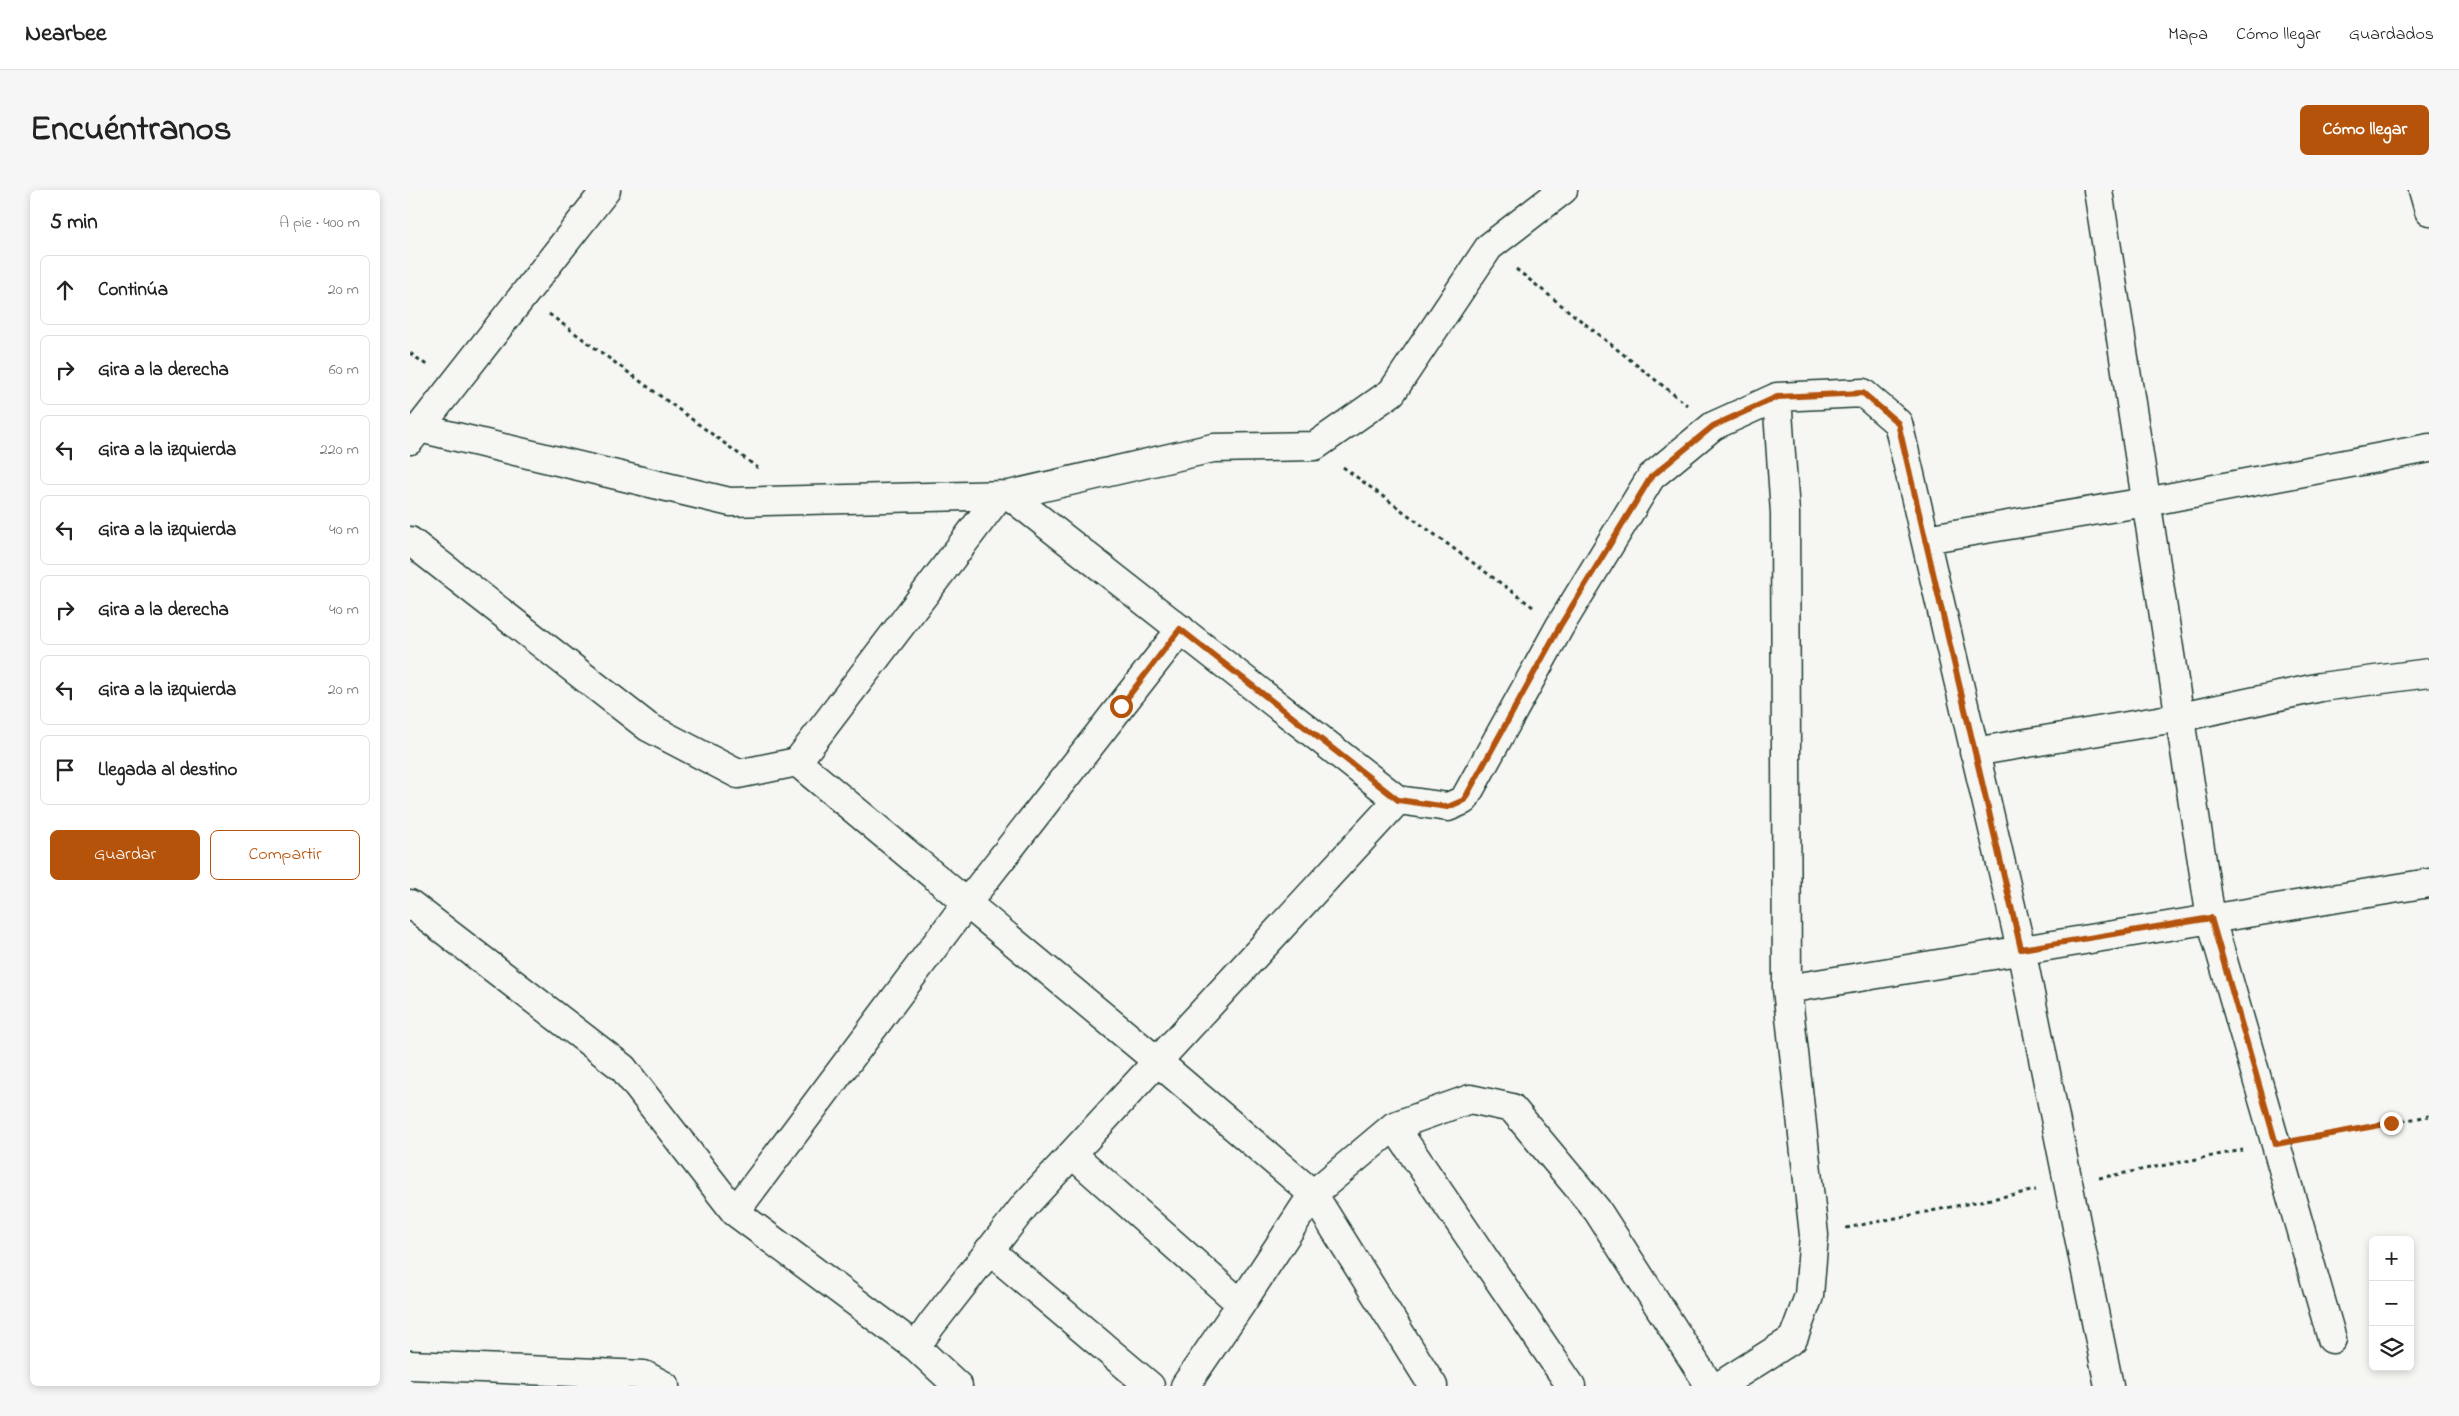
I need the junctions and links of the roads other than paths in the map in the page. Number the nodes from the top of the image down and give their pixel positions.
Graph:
1 (606, 190) edge
2 (1564, 190) edge
3 (2098, 190) edge
4 (2423, 190) edge
5 (2429, 211) edge
6 (1777, 397) junction
7 (415, 434) edge
8 (2429, 448) edge
9 (1004, 495) junction
10 (2146, 502) junction
11 (1925, 539) junction
12 (410, 541) edge
13 (1180, 629) junction
14 (2429, 673) edge
15 (2181, 717) junction
16 (1974, 752) junction
17 (797, 762) junction
18 (1398, 800) junction
19 (2429, 883) edge
20 (410, 904) edge
21 (966, 904) junction
22 (2211, 918) junction
23 (2021, 949) junction
24 (1787, 989) junction
25 (1158, 1061) junction
26 (1394, 1126) junction
27 (1072, 1154) junction
28 (1312, 1194) junction
29 (735, 1212) junction
30 (989, 1250) junction
31 (1241, 1304) junction
32 (2332, 1339) dead end
33 (916, 1347) junction
34 (410, 1365) edge
35 (497, 1378) edge
36 (665, 1386) edge
37 (958, 1386) edge
38 (1150, 1386) edge
39 (1184, 1386) edge
40 (1433, 1386) edge
41 (1571, 1386) edge
42 (1710, 1386) edge
43 (1719, 1386) edge
44 (2109, 1386) edge

1 - 7 street
2 - 9 street
3 - 10 street
4 - 5 street
6 - 11 street
6 - 18 street
6 - 24 street
7 - 9 street
8 - 10 street
9 - 13 street
9 - 17 street
10 - 11 street
10 - 15 street
11 - 16 street
12 - 17 street
13 - 18 street
13 - 21 street
14 - 15 street
15 - 16 street
15 - 22 street
16 - 23 street
17 - 21 street
18 - 25 street
19 - 22 street
20 - 29 street
21 - 25 street
21 - 29 street
22 - 23 street
22 - 32 street
23 - 24 street
23 - 44 street
24 - 43 street
25 - 27 street
25 - 28 street
26 - 28 street
26 - 41 street
26 - 42 street
27 - 30 street
27 - 31 street
28 - 31 street
28 - 40 street
29 - 33 street
30 - 33 street
30 - 38 street
31 - 39 street
33 - 37 street
34 - 35 street
35 - 36 street

